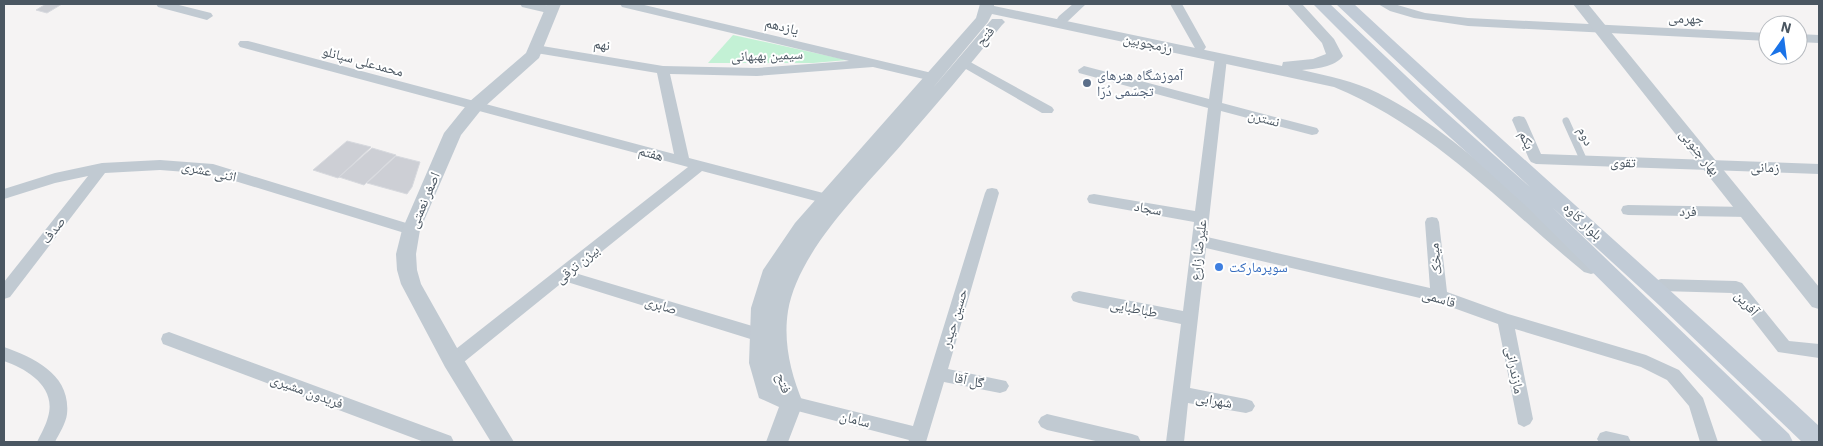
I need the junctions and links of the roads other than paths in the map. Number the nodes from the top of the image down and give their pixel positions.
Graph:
1 (162, 4) edge
2 (526, 4) edge
3 (626, 4) edge
4 (1080, 4) edge
5 (1176, 4) edge
6 (1294, 4) edge
7 (1321, 4) edge
8 (1344, 4) edge
9 (1384, 4) edge
10 (1580, 4) edge
11 (1001, 6) edge
12 (553, 7) edge
13 (207, 16) dead end
14 (1063, 19) junction
15 (1602, 30) junction
16 (1758, 37) edge
17 (244, 44) dead end
18 (1200, 47) junction
19 (536, 49) junction
20 (1221, 55) junction
21 (963, 62) junction
22 (873, 63) junction
23 (663, 70) junction
24 (1084, 70) dead end
25 (940, 79) junction
26 (1216, 105) junction
27 (475, 106) junction
28 (1047, 110) dead end
29 (1519, 120) dead end
30 (1566, 121) dead end
31 (1312, 131) dead end
32 (1536, 159) joint
33 (683, 161) junction
34 (1584, 161) junction
35 (700, 165) junction
36 (1711, 166) junction
37 (102, 168) junction
38 (1819, 169) edge
39 (992, 193) dead end
40 (4, 194) edge
41 (1094, 199) dead end
42 (835, 201) junction
43 (1628, 210) dead end
44 (1749, 212) junction
45 (1202, 218) junction
46 (1432, 222) dead end
47 (411, 230) junction
48 (1199, 242) junction
49 (563, 275) junction
50 (1661, 284) dead end
51 (4, 293) edge
52 (1439, 296) junction
53 (1079, 297) dead end
54 (1819, 300) edge
55 (1639, 305) junction
56 (1190, 319) junction
57 (1505, 320) junction
58 (768, 338) junction
59 (169, 339) dead end
60 (1819, 351) edge
61 (4, 354) edge
62 (453, 361) junction
63 (938, 374) junction
64 (1000, 386) dead end
65 (1181, 394) junction
66 (792, 402) junction
67 (1246, 406) dead end
68 (1524, 419) dead end
69 (1047, 422) dead end
70 (918, 439) edge
71 (46, 442) edge
72 (445, 442) edge
73 (503, 442) edge
74 (777, 442) edge
75 (1132, 442) edge
76 (1175, 442) edge
77 (1709, 442) edge
78 (1780, 442) edge
79 (1819, 442) edge

1 - 13 street
2 - 12 street
3 - 22 street, یازدهم
4 - 14 street
5 - 18 street
6 - 20 street, رزمجوبین
7 - 55 main road, بلوار کاوه
8 - 79 main road, بلوار کاوه
9 - 15 street, جهرمی
10 - 15 street, بهار جنوبی
11 - 14 street, رزمجوبین
11 - 20 street, رزمجوبین
11 - 21 street, فتح
11 - 25 street, فتح
12 - 19 street, اصغر نعمتی
14 - 18 street, رزمجوبین
15 - 16 street, جهرمی
15 - 36 street, بهار جنوبی
17 - 27 street, محمدعلی سپانلو
18 - 20 street, رزمجوبین
19 - 23 street, نهم
19 - 27 street, اصغر نعمتی
20 - 26 street, علیرضا زارع
20 - 55 street, رزمجوبین
21 - 25 street, فتح
21 - 28 street
22 - 23 street, سیمین بهبهانی
22 - 25 street, یازدهم
23 - 33 street
24 - 26 street, نسترن
25 - 42 street, فتح
26 - 31 street, نسترن
26 - 45 street, علیرضا زارع
27 - 33 street, هفتم
27 - 47 street, اصغر نعمتی
29 - 32 street, یکم
30 - 34 lane, دوم
32 - 34 street, تقوی
33 - 35 street, هفتم
34 - 36 street, تقوی
35 - 42 street, هفتم
35 - 49 street, بیژن ترقی
36 - 38 street, زمانی
36 - 44 street, بهار جنوبی
37 - 40 street, اثنی عشری
37 - 47 street, اثنی عشری
37 - 51 street, صدف
39 - 63 street, حسین حیدر
41 - 45 street, سجاد
42 - 58 street, فتح
43 - 44 street, فرد
44 - 54 street, بهار جنوبی
45 - 48 street, علیرضا زارع
46 - 52 street, میخک
47 - 62 street, اصغر نعمتی
48 - 52 street, قاسمی
48 - 56 street, علیرضا زارع
49 - 58 street, صابری
49 - 62 street, بیژن ترقی
50 - 60 street, آفرین
52 - 57 street, قاسمی
53 - 56 street, طباطبایی
55 - 78 main road, بلوار کاوه
56 - 65 street, علیرضا زارع
57 - 68 street, مازندرانی
57 - 77 street, قاسمی
58 - 66 street, فتح
59 - 72 street, فریدون مشیری
61 - 71 street
62 - 73 street, اصغر نعمتی
63 - 64 street, گل آقا
63 - 70 street, حسین حیدر
65 - 67 street, شهرابی
65 - 76 street, علیرضا زارع
66 - 70 street, سامان
66 - 74 street
69 - 75 street

